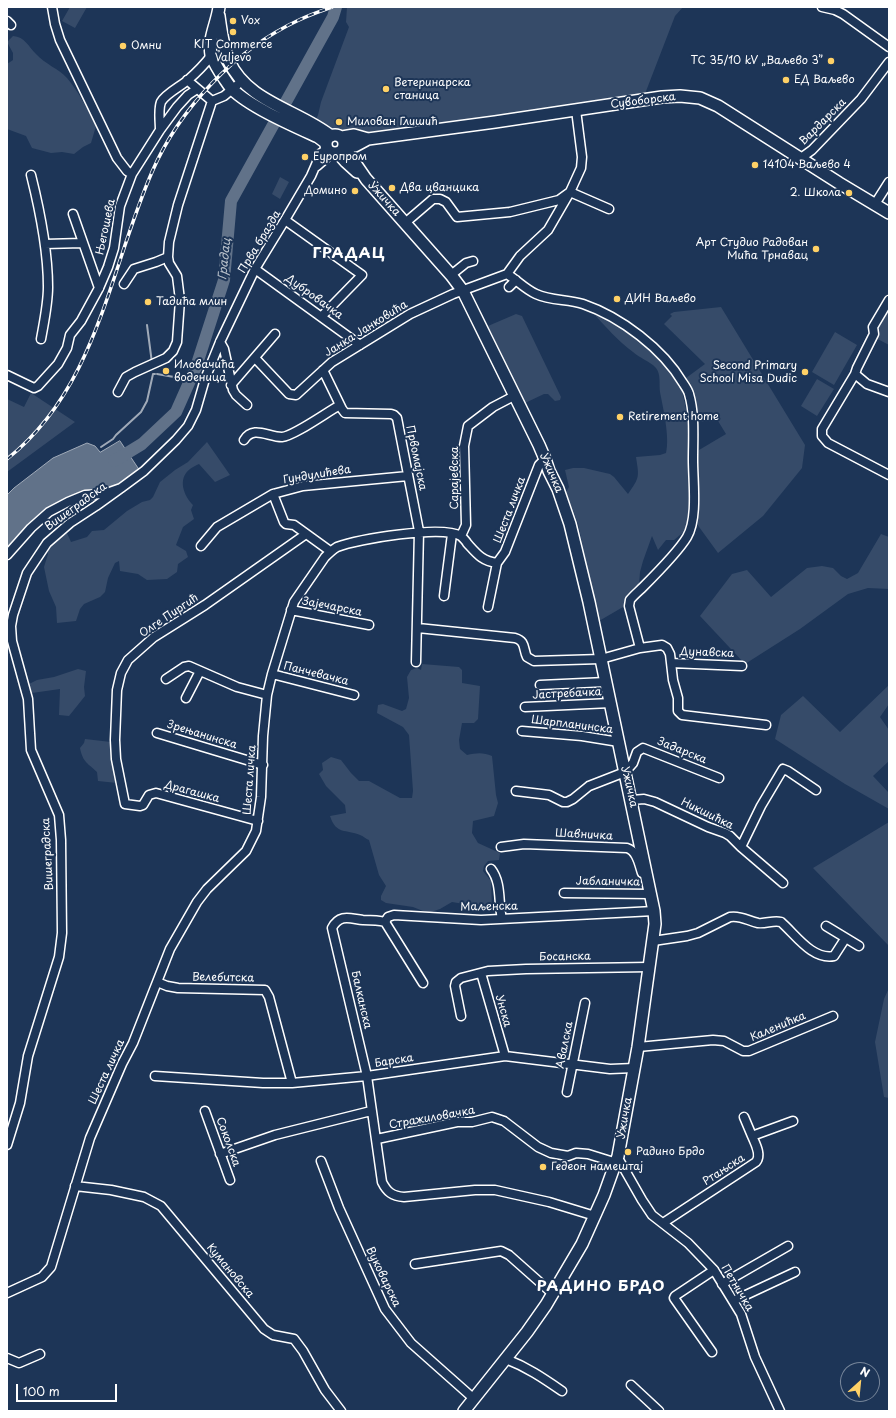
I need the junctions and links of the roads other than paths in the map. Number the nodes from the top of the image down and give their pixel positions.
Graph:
1 (52, 7) edge
2 (822, 7) edge
3 (219, 11) edge
4 (889, 47) edge
5 (212, 56) junction
6 (889, 62) edge
7 (187, 80) junction
8 (242, 81) junction
9 (197, 89) junction
10 (232, 89) junction
11 (212, 101) junction
12 (264, 104) junction
13 (576, 110) junction
14 (160, 130) junction
15 (336, 145) junction
16 (801, 158) junction
17 (132, 174) junction
18 (31, 175) dead end
19 (889, 182) edge
20 (570, 192) junction
21 (875, 204) junction
22 (609, 209) dead end
23 (889, 213) edge
24 (73, 214) dead end
25 (286, 220) junction
26 (405, 223) junction
27 (45, 244) junction
28 (82, 244) junction
29 (168, 257) junction
30 (473, 261) dead end
31 (255, 269) junction
32 (506, 274) junction
33 (451, 275) junction
34 (516, 280) junction
35 (124, 284) dead end
36 (509, 287) dead end
37 (99, 288) junction
38 (463, 291) junction
39 (889, 300) edge
40 (322, 316) junction
41 (275, 334) dead end
42 (41, 339) dead end
43 (220, 342) junction
44 (360, 344) junction
45 (255, 358) junction
46 (323, 370) junction
47 (855, 374) junction
48 (7, 375) edge
49 (231, 385) junction
50 (118, 392) dead end
51 (889, 392) edge
52 (514, 396) junction
53 (247, 405) dead end
54 (340, 405) junction
55 (244, 440) dead end
56 (545, 459) junction
57 (889, 475) edge
58 (408, 476) junction
59 (121, 488) junction
60 (273, 494) junction
61 (420, 531) junction
62 (306, 534) junction
63 (452, 534) junction
64 (461, 536) junction
65 (201, 546) dead end
66 (330, 551) junction
67 (7, 555) edge
68 (497, 563) junction
69 (444, 596) dead end
70 (488, 607) dead end
71 (291, 610) junction
72 (369, 625) dead end
73 (418, 628) junction
74 (640, 648) junction
75 (602, 659) junction
76 (416, 662) dead end
77 (671, 663) junction
78 (742, 666) dead end
79 (200, 671) junction
80 (272, 674) junction
81 (166, 679) dead end
82 (606, 682) junction
83 (540, 685) dead end
84 (267, 695) junction
85 (354, 695) dead end
86 (186, 698) dead end
87 (611, 703) junction
88 (525, 707) dead end
89 (766, 725) dead end
90 (522, 730) dead end
91 (157, 733) dead end
92 (619, 742) junction
93 (263, 765) junction
94 (625, 772) junction
95 (719, 778) dead end
96 (816, 790) dead end
97 (516, 791) dead end
98 (632, 800) junction
99 (125, 804) joint
100 (258, 821) junction
101 (501, 847) dead end
102 (740, 847) junction
103 (491, 869) dead end
104 (648, 879) junction
105 (782, 883) dead end
106 (564, 893) dead end
107 (651, 894) junction
108 (654, 911) junction
109 (502, 919) junction
110 (385, 922) junction
111 (826, 926) dead end
112 (332, 928) joint
113 (845, 939) junction
114 (653, 941) junction
115 (859, 946) dead end
116 (649, 967) junction
117 (481, 973) junction
118 (157, 982) junction
119 (424, 983) dead end
120 (585, 1003) dead end
121 (461, 1016) dead end
122 (832, 1016) dead end
123 (638, 1047) junction
124 (505, 1056) junction
125 (573, 1064) junction
126 (634, 1068) junction
127 (155, 1076) dead end
128 (367, 1076) junction
129 (292, 1083) junction
130 (567, 1092) dead end
131 (205, 1111) dead end
132 (371, 1111) junction
133 (744, 1117) dead end
134 (793, 1121) dead end
135 (752, 1136) junction
136 (377, 1139) junction
137 (7, 1145) edge
138 (220, 1154) junction
139 (617, 1160) junction
140 (321, 1161) dead end
141 (230, 1180) dead end
142 (75, 1186) junction
143 (595, 1216) junction
144 (663, 1223) junction
145 (788, 1246) dead end
146 (414, 1264) dead end
147 (714, 1270) junction
148 (795, 1272) dead end
149 (722, 1284) junction
150 (7, 1293) edge
151 (553, 1294) junction
152 (733, 1300) junction
153 (712, 1352) dead end
154 (40, 1354) dead end
155 (7, 1358) edge
156 (506, 1359) junction
157 (632, 1385) dead end
158 (562, 1391) dead end
159 (473, 1398) junction
160 (341, 1411) edge
161 (464, 1411) edge
162 (659, 1411) edge
163 (780, 1411) edge

1 - 17 street
2 - 4 street
3 - 5 main road
3 - 8 main road
5 - 7 street
5 - 10 main road
6 - 16 street, Вардарска
7 - 9 street
7 - 14 street
8 - 10 street
8 - 12 main road
9 - 11 street
9 - 14 street, Његошева
10 - 11 street
10 - 12 main road
11 - 29 street
12 - 15 main road, Ужичка
13 - 15 main road, Сувоборска
13 - 16 main road, Сувоборска
13 - 20 street
14 - 17 street, Његошева
15 - 25 street, Прва бразда
15 - 26 main road, Ужичка
16 - 21 main road, Сувоборска
17 - 37 street, Његошева
18 - 27 street
19 - 21 street
20 - 22 street
20 - 26 street
20 - 32 street
21 - 23 main road, Сувоборска
24 - 28 street
25 - 31 street, Прва бразда
25 - 40 street
26 - 33 main road, Ужичка
27 - 28 street
27 - 42 street
28 - 37 street
29 - 35 street
29 - 50 street
30 - 33 street
31 - 40 street, Дубровачка
31 - 43 street, Прва бразда
32 - 34 street
32 - 38 street, Јанка Јанковића
33 - 38 main road, Ужичка
34 - 36 street
34 - 74 street
37 - 48 street, Његошева
38 - 44 street, Јанка Јанковића
38 - 52 main road, Ужичка
39 - 47 street
40 - 44 street, Дубровачка
41 - 45 street
43 - 49 street
43 - 59 street, Прва бразда
44 - 46 street, Јанка Јанковића
45 - 46 street, Јанка Јанковића
45 - 49 street
46 - 54 street
47 - 51 street
47 - 57 street
49 - 53 street
52 - 56 main road, Ужичка
52 - 64 street, Сарајевска
54 - 55 street
54 - 58 street, Првомајска
56 - 68 street, Шеста личка
56 - 75 main road, Ужичка
58 - 60 street, Гундулићева
58 - 61 street, Првомајска
59 - 67 street, Прва бразда
59 - 137 street, Вишеградска
60 - 62 street
60 - 65 street, Гундулићева
61 - 63 street
61 - 66 street
61 - 73 street, Првомајска
62 - 66 street
62 - 99 street, Олге Пиргић
63 - 64 street
63 - 69 street
64 - 68 street
66 - 71 street, Шеста личка
68 - 70 street, Шеста личка
71 - 72 street, Зајечарска
71 - 80 street, Шеста личка
73 - 75 street
73 - 76 street, Првомајска
74 - 75 street
74 - 77 street
75 - 82 main road, Ужичка
77 - 78 street, Дунавска
77 - 89 street
79 - 81 street
79 - 84 street
79 - 86 street
80 - 84 street, Шеста личка
80 - 85 street, Панчевачка
82 - 83 street
82 - 87 main road, Ужичка
84 - 93 street, Шеста личка
87 - 88 street, Јастребачка
87 - 92 main road, Ужичка
90 - 92 street, Шарпланинска
91 - 93 street, Зрењанинска
92 - 94 main road, Ужичка
93 - 100 street, Шеста личка
94 - 95 street, Задарска
94 - 97 street
94 - 98 main road, Ужичка
96 - 102 street
98 - 102 street, Никшићка
98 - 104 main road, Ужичка
99 - 100 street, Драгашка
100 - 118 street, Шеста личка
101 - 104 street, Шавничка
102 - 105 street, Никшићка
103 - 109 street
104 - 107 main road, Ужичка
106 - 107 street, Јабланичка
107 - 108 main road, Ужичка
108 - 109 street, Маљенска
108 - 114 main road, Ужичка
109 - 110 street, Маљенска
110 - 112 street, Маљенска
110 - 119 street
111 - 113 street
112 - 128 street, Балканска
113 - 114 street
113 - 115 street
114 - 116 main road, Ужичка
116 - 117 street, Босанска
116 - 123 main road, Ужичка
117 - 121 street, Босанска
117 - 124 street, Унска
118 - 129 street, Велебитска
118 - 142 street, Шеста личка
120 - 125 street, Авалска
122 - 123 street, Каленићка
123 - 126 main road, Ужичка
124 - 125 street, Барска
124 - 128 street, Барска
125 - 126 street, Барска
125 - 130 street, Авалска
126 - 139 main road, Ужичка
127 - 129 street, Барска
128 - 129 street, Барска
128 - 132 street, Балканска
131 - 138 street, Соколска
132 - 136 street, Стражиловачка
132 - 138 street
133 - 135 street
134 - 135 street
135 - 144 street, Ртањска
136 - 139 street, Стражиловачка
136 - 143 street
138 - 141 street, Соколска
139 - 143 main road, Ужичка
139 - 144 street, Петничка
140 - 159 street, Вуковарска
142 - 150 street, Шеста личка
142 - 160 street, Кумановска
143 - 151 main road, Ужичка
144 - 147 street, Петничка
145 - 149 street
146 - 151 street
147 - 149 street, Петничка
147 - 153 street
148 - 152 street
149 - 152 street, Петничка
151 - 156 main road, Ужичка
152 - 163 street, Петничка
154 - 155 street
156 - 158 street
156 - 159 main road, Ужичка
157 - 162 street
159 - 161 main road, Ужичка

